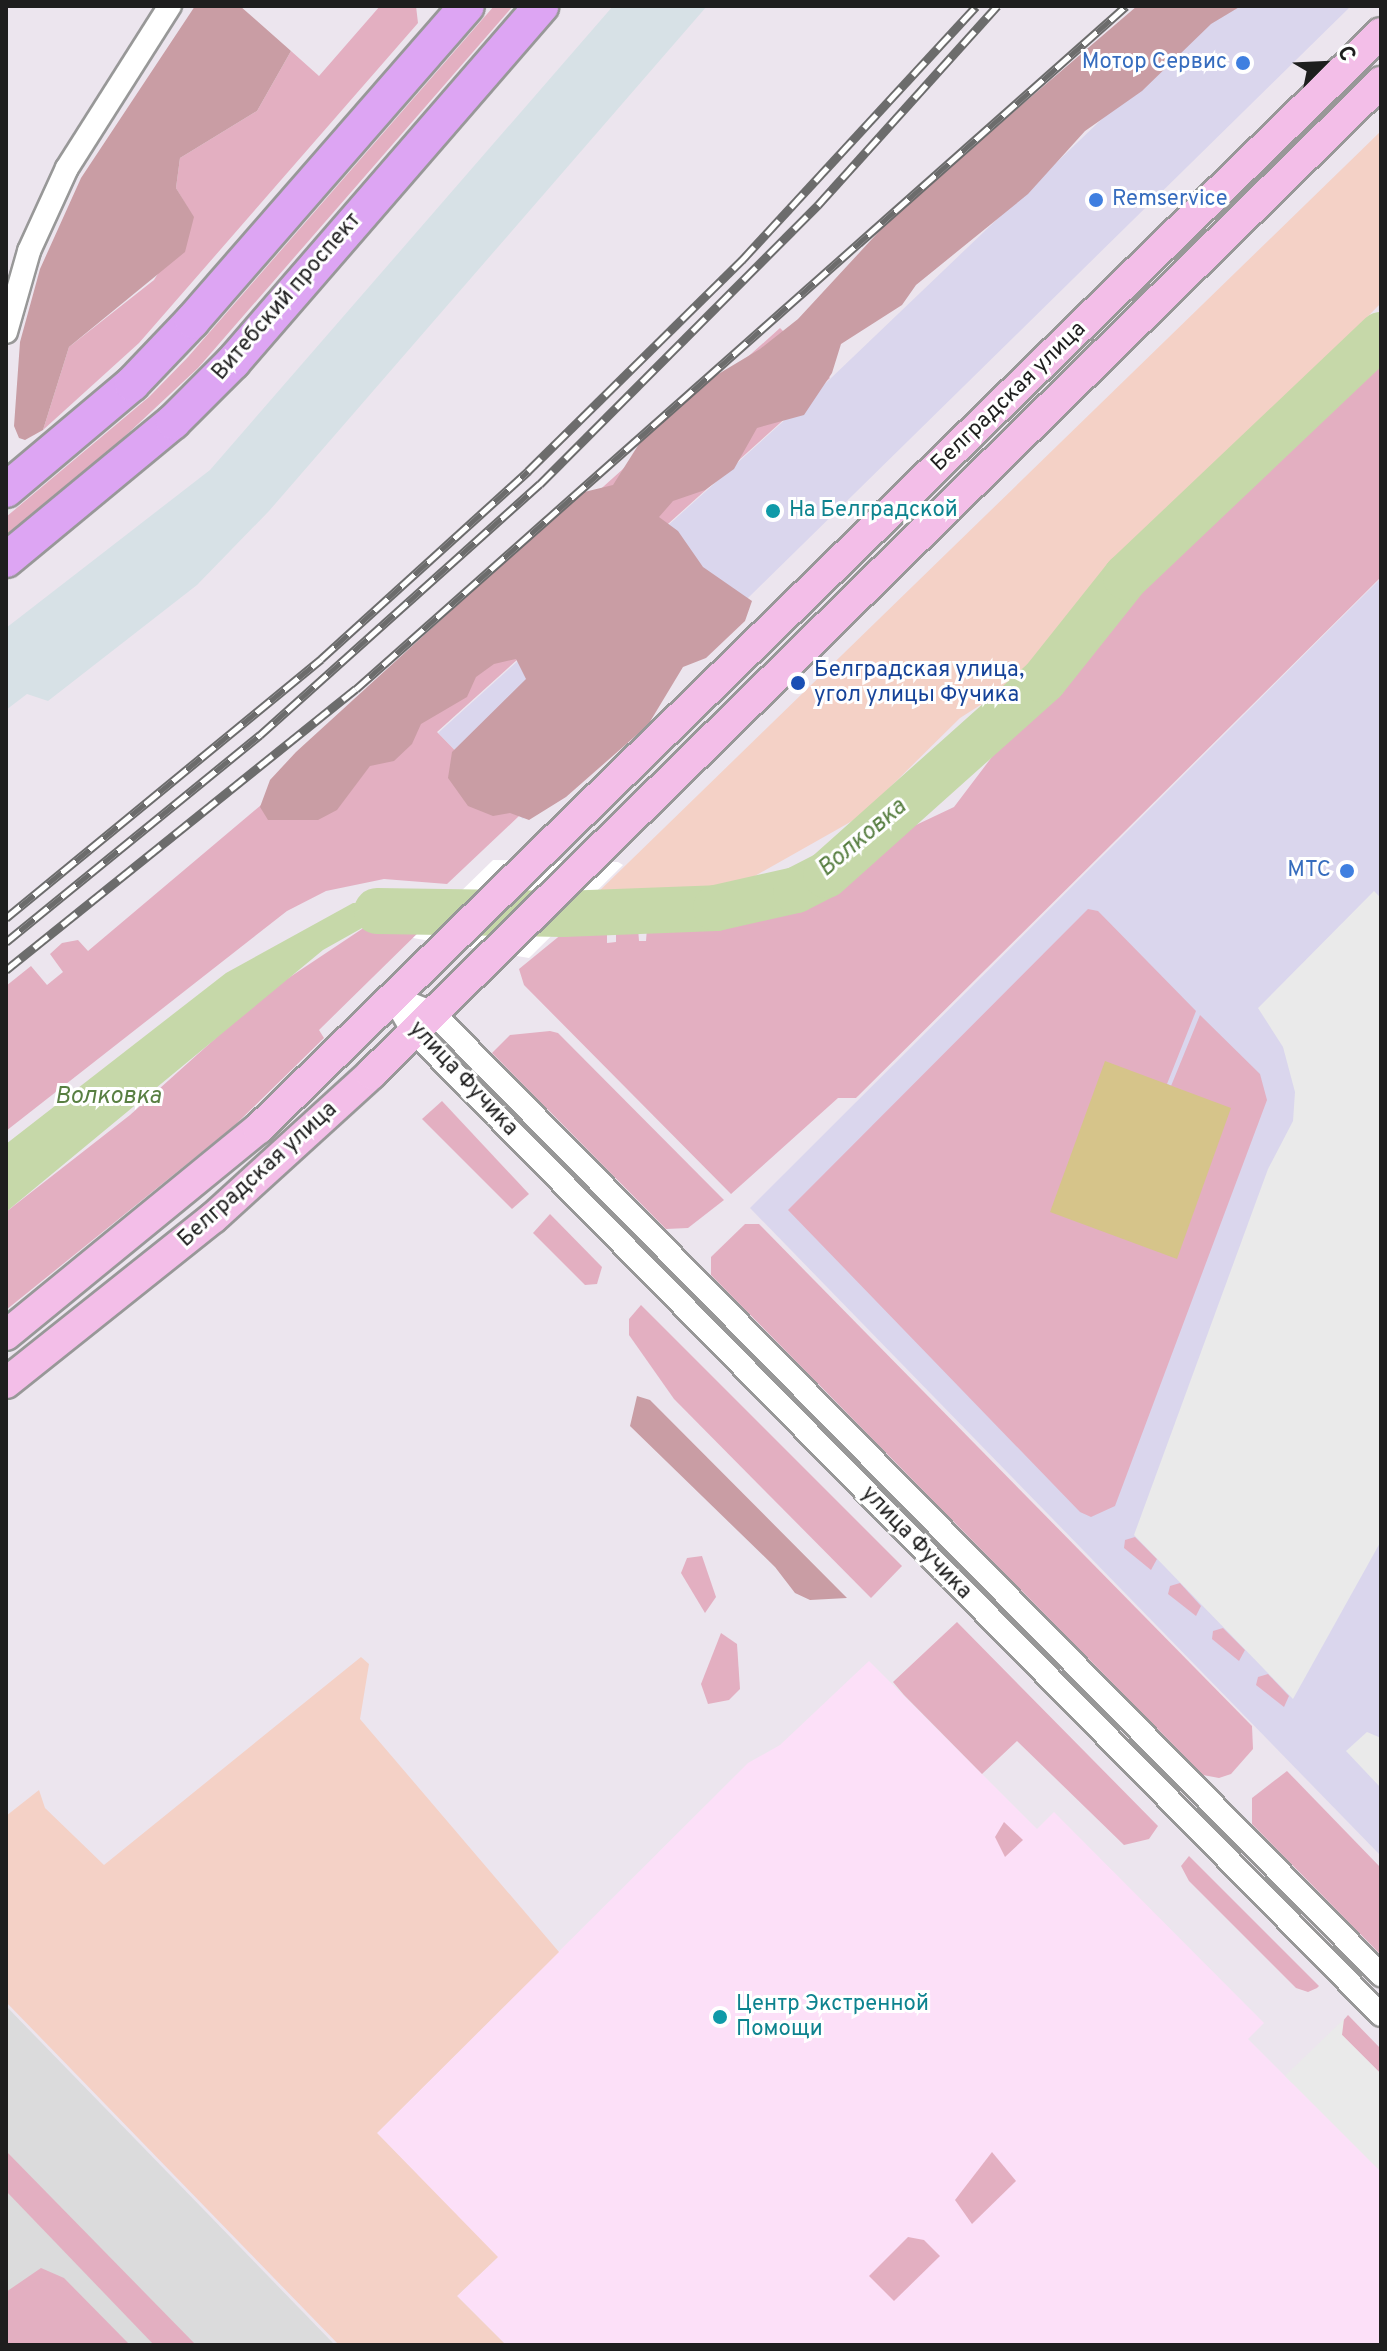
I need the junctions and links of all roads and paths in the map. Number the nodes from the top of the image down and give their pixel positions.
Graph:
1 (170, 6) edge
2 (467, 6) edge
3 (541, 6) edge
4 (1381, 33) edge
5 (1381, 82) edge
6 (6, 332) edge
7 (6, 490) edge
8 (6, 560) edge
9 (393, 997) junction
10 (423, 1022) junction
11 (6, 1335) edge
12 (6, 1383) edge
13 (1381, 1975) edge
14 (1381, 2015) edge

1 - 6 street
2 - 7 main road
3 - 8 main road, Витебский проспект
4 - 9 street, Белградская улица
5 - 10 street, Белградская улица
9 - 10 street, улица Фучика
9 - 11 street, Белградская улица
10 - 12 street, Белградская улица
10 - 13 street, улица Фучика
10 - 14 street, улица Фучика

